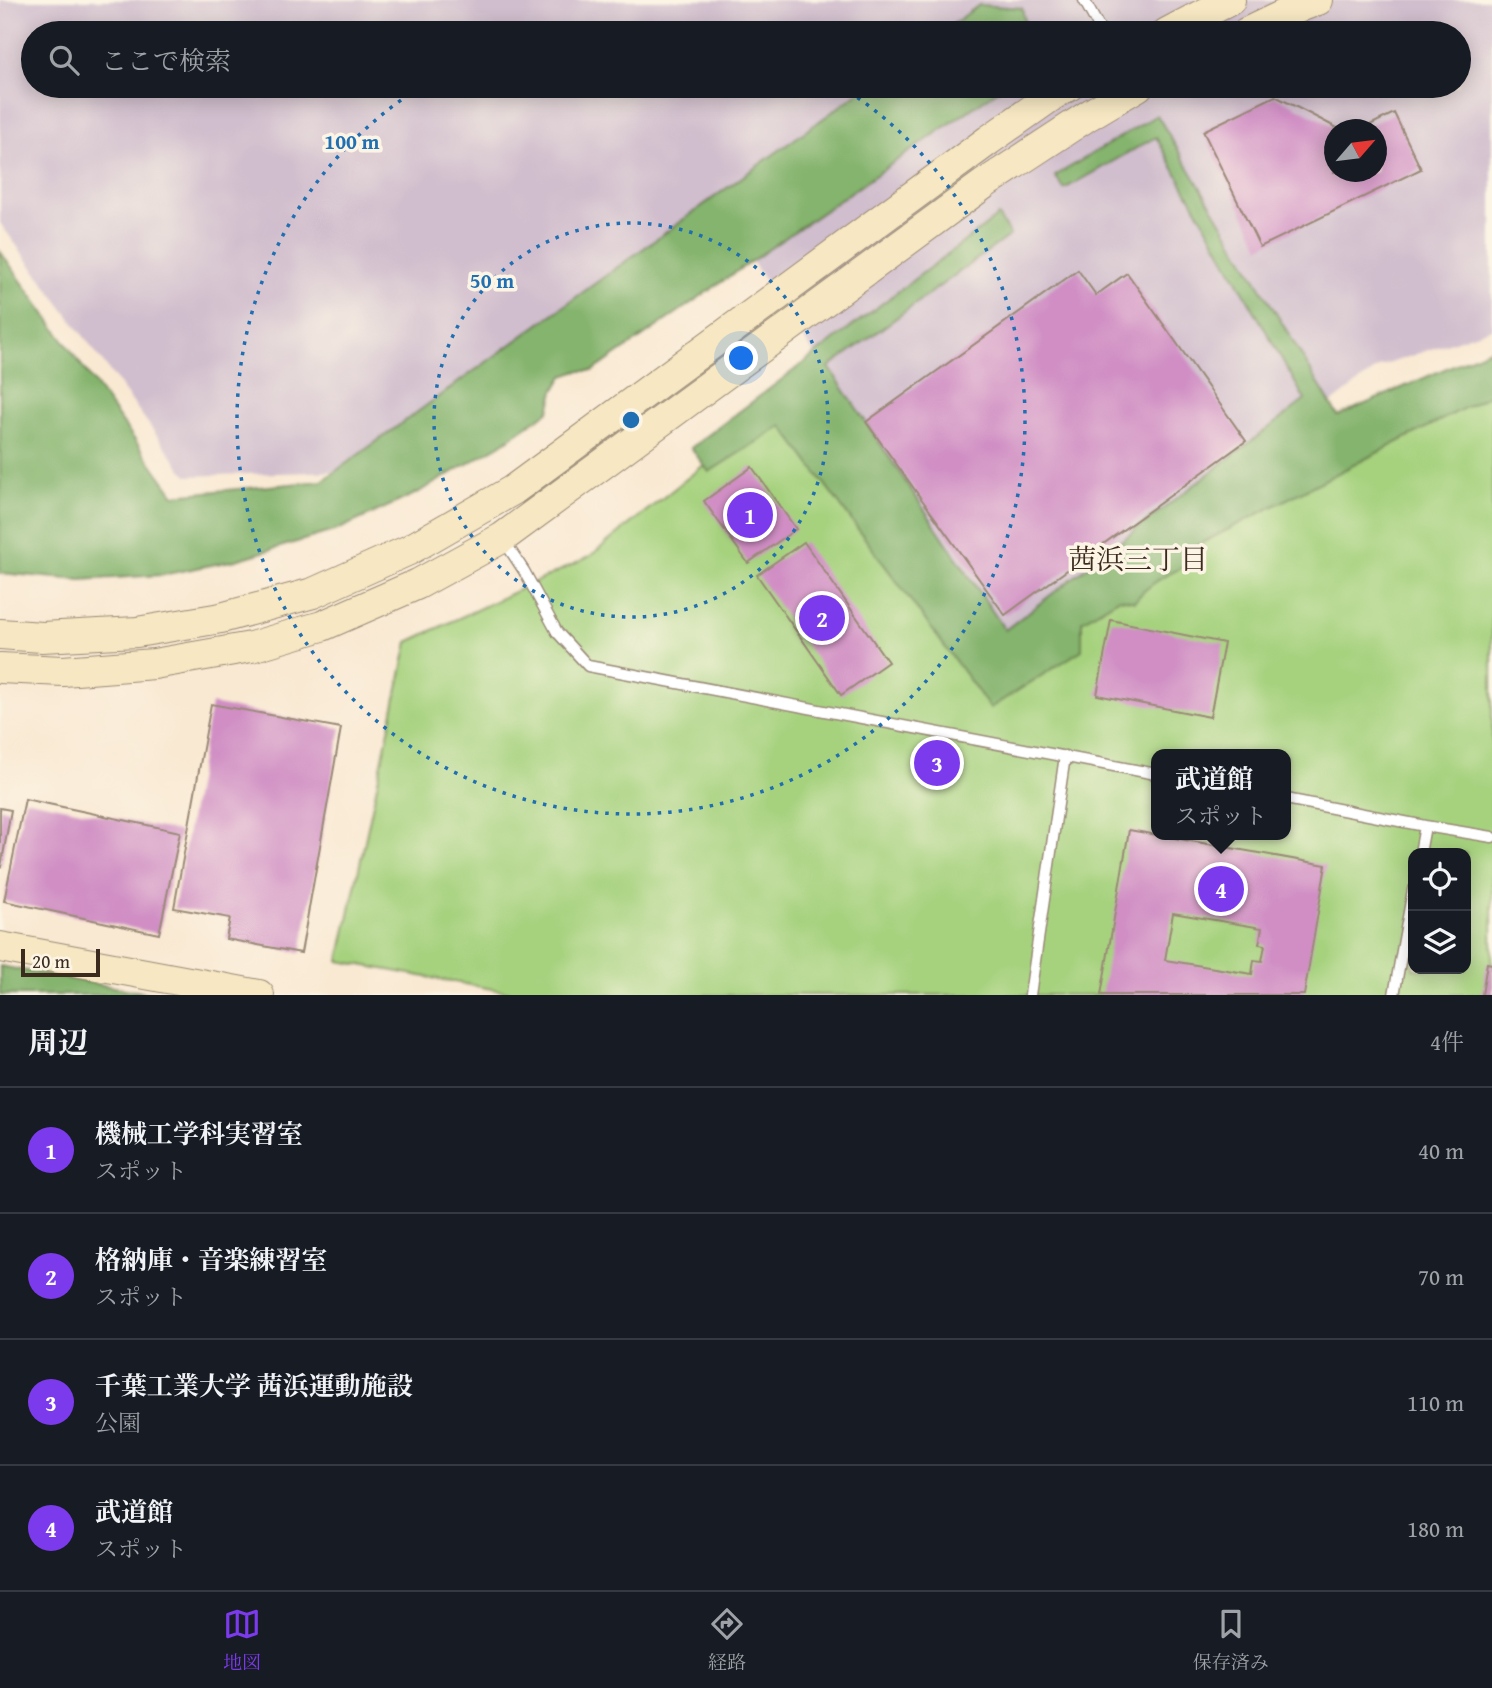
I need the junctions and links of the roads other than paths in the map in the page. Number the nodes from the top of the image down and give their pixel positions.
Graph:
1 (1084, 0) edge
2 (1230, 0) edge
3 (1318, 0) edge
4 (1095, 21) edge
5 (1190, 21) edge
6 (1271, 21) edge
7 (1049, 98) edge
8 (1116, 98) edge
9 (502, 538) junction
10 (0, 634) edge
11 (0, 668) edge
12 (1065, 757) junction
13 (1151, 773) edge
14 (1291, 800) edge
15 (1425, 826) junction
16 (1489, 834) edge
17 (1421, 848) edge
18 (1409, 911) edge
19 (0, 947) edge
20 (259, 995) edge
21 (1030, 995) edge
22 (1394, 995) edge

1 - 4 lane
2 - 5 street
3 - 6 street
7 - 10 street
8 - 9 street
9 - 11 street
9 - 12 lane
12 - 13 lane
12 - 21 lane
14 - 15 lane
15 - 16 lane
15 - 17 lane
18 - 22 lane
19 - 20 street

